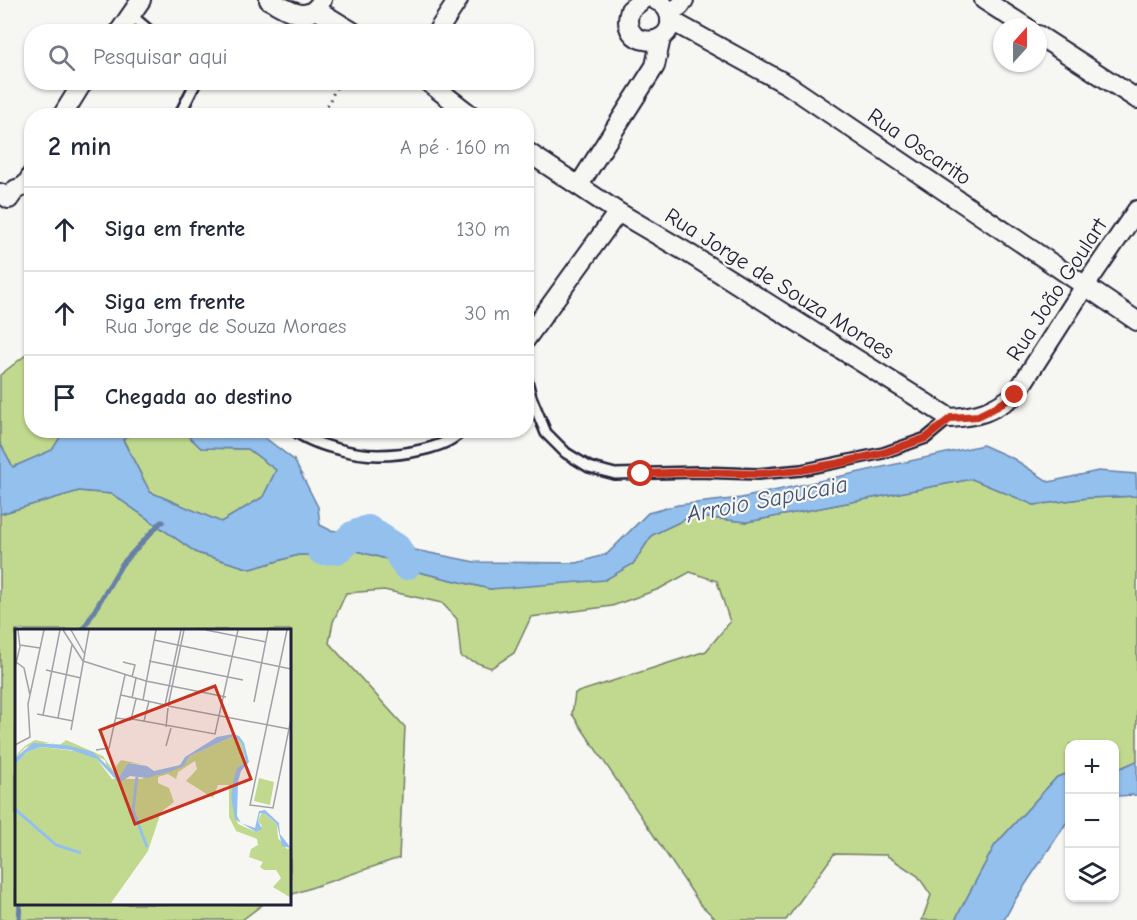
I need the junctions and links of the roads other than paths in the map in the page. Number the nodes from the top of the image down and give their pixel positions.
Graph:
1 (141, 0) edge
2 (269, 0) edge
3 (458, 0) edge
4 (640, 0) edge
5 (655, 0) edge
6 (684, 0) edge
7 (984, 0) edge
8 (319, 5) edge
9 (130, 15) junction
10 (670, 16) junction
11 (1012, 18) edge
12 (124, 24) edge
13 (141, 24) edge
14 (342, 24) edge
15 (442, 24) edge
16 (661, 38) junction
17 (1047, 41) edge
18 (78, 90) edge
19 (192, 90) edge
20 (438, 90) edge
21 (1137, 99) edge
22 (67, 108) edge
23 (183, 108) edge
24 (462, 108) edge
25 (534, 156) edge
26 (579, 185) junction
27 (24, 187) edge
28 (0, 193) edge
29 (1137, 210) edge
30 (618, 212) junction
31 (1085, 286) junction
32 (1137, 321) edge
33 (534, 328) edge
34 (534, 404) edge
35 (951, 418) junction
36 (305, 438) edge
37 (454, 438) edge

1 - 9 street
2 - 8 street
3 - 15 street
4 - 16 street
5 - 10 street, Rua Oscarito
6 - 10 street
7 - 11 street
8 - 14 street
9 - 12 street
9 - 13 lane
10 - 16 street
10 - 31 street, Rua Oscarito
16 - 26 street
17 - 21 street
18 - 22 street
19 - 23 lane
20 - 24 street
25 - 26 street, Rua Jorge de Souza Moraes
26 - 30 street, Rua Jorge de Souza Moraes
27 - 28 street
29 - 31 street, Rua João Goulart
30 - 33 street
30 - 35 street, Rua Jorge de Souza Moraes
31 - 32 street, Rua Oscarito
31 - 35 street, Rua João Goulart
34 - 35 lane
36 - 37 lane

